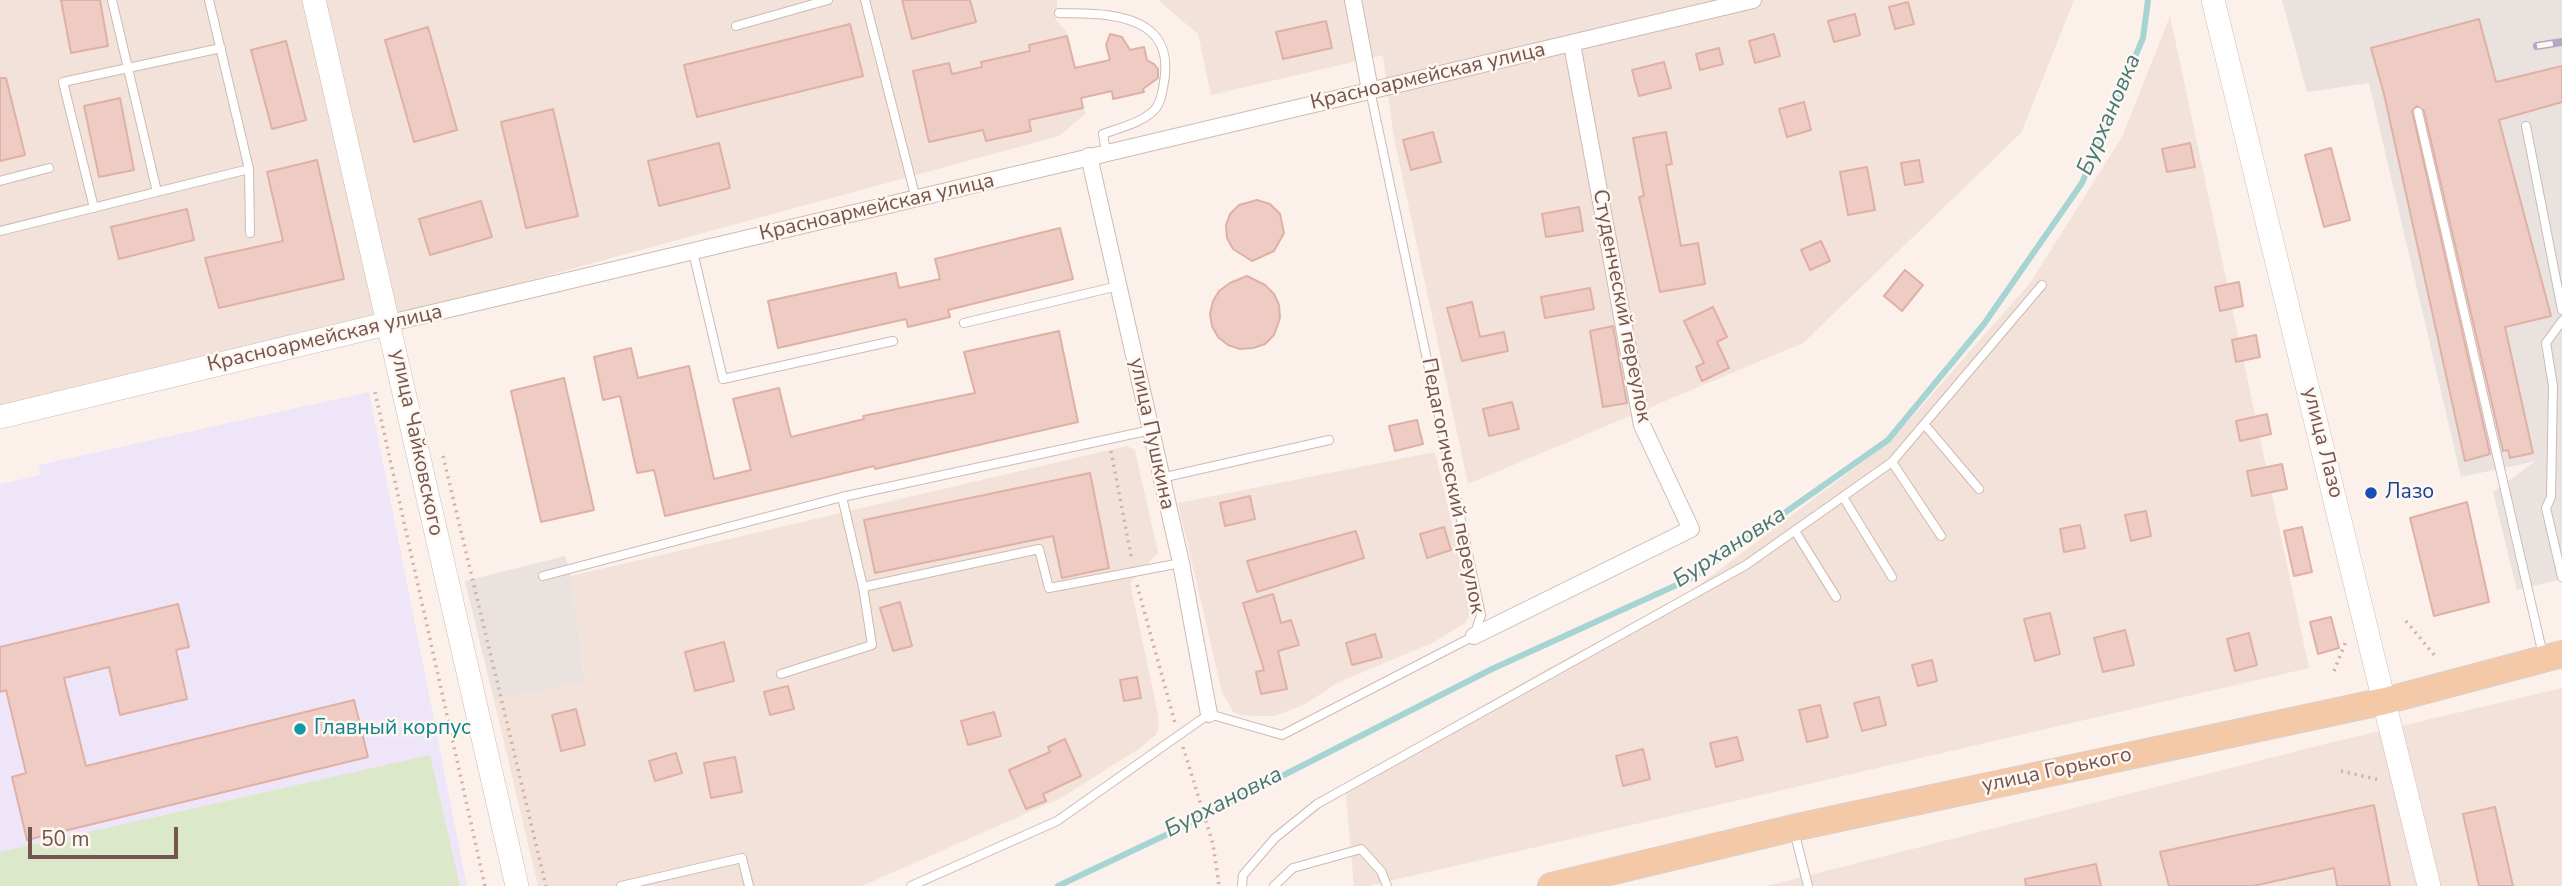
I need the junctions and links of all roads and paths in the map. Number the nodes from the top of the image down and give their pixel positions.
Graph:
1 (112, 0) edge
2 (209, 0) edge
3 (314, 0) edge
4 (828, 0) edge
5 (865, 0) edge
6 (1353, 0) edge
7 (1753, 0) edge
8 (2213, 0) edge
9 (1059, 13) dead end
10 (736, 26) dead end
11 (1572, 44) junction
12 (221, 48) junction
13 (129, 68) junction
14 (1370, 90) junction
15 (2418, 113) dead end
16 (2526, 126) dead end
17 (1106, 152) junction
18 (1089, 156) junction
19 (49, 169) dead end
20 (249, 169) junction
21 (0, 181) edge
22 (158, 192) junction
23 (916, 200) junction
24 (93, 208) junction
25 (0, 231) edge
26 (250, 233) dead end
27 (693, 252) junction
28 (2042, 285) dead end
29 (1118, 286) junction
30 (2562, 310) edge
31 (2562, 321) edge
32 (390, 323) junction
33 (964, 323) dead end
34 (893, 341) dead end
35 (375, 392) dead end
36 (0, 417) edge
37 (1925, 425) junction
38 (1151, 430) junction
39 (1108, 439) junction
40 (1329, 440) dead end
41 (442, 454) dead end
42 (1892, 462) junction
43 (1161, 478) junction
44 (1979, 489) dead end
45 (842, 497) junction
46 (1843, 497) junction
47 (1794, 531) junction
48 (1941, 536) dead end
49 (1181, 563) junction
50 (1135, 572) junction
51 (543, 576) dead end
52 (2562, 577) edge
53 (1892, 578) dead end
54 (863, 587) junction
55 (1836, 597) dead end
56 (2406, 621) dead end
57 (2348, 635) dead end
58 (1475, 636) junction
59 (2435, 656) dead end
60 (2553, 656) edge
61 (2334, 671) dead end
62 (781, 674) dead end
63 (2385, 701) junction
64 (1209, 714) junction
65 (1179, 735) junction
66 (2342, 771) dead end
67 (2380, 780) dead end
68 (1793, 828) junction
69 (1601, 880) edge
70 (485, 886) edge
71 (517, 886) edge
72 (546, 886) edge
73 (621, 886) edge
74 (749, 886) edge
75 (911, 886) edge
76 (1219, 886) edge
77 (1242, 886) edge
78 (1274, 886) edge
79 (1387, 886) edge
80 (1551, 886) edge
81 (1808, 886) edge
82 (2429, 886) edge

1 - 13 lane
2 - 12 lane
3 - 32 main road, улица Чайковского
4 - 10 lane
5 - 23 lane
6 - 14 street
7 - 11 street, Красноармейская улица
8 - 63 main road, улица Лазо
9 - 17 lane
11 - 14 street, Красноармейская улица
11 - 58 street, Студенческий переулок
12 - 13 lane
12 - 20 lane
13 - 22 lane
13 - 24 lane
14 - 17 street, Красноармейская улица
14 - 58 lane, Педагогический переулок
15 - 60 lane
16 - 30 lane
17 - 18 street, Красноармейская улица
18 - 23 street, Красноармейская улица
18 - 29 street, улица Пушкина
19 - 21 lane
20 - 22 lane
20 - 26 lane
22 - 24 lane
23 - 27 street, Красноармейская улица
24 - 25 lane
27 - 32 street, Красноармейская улица
27 - 34 lane
28 - 37 lane
29 - 33 lane
29 - 38 street, улица Пушкина
31 - 52 lane
32 - 36 main road, Красноармейская улица
32 - 71 main road, улица Чайковского
35 - 70 path
37 - 42 lane
37 - 44 lane
38 - 39 lane
38 - 43 street, улица Пушкина
39 - 45 lane
39 - 50 path
40 - 43 lane
41 - 72 path
42 - 46 lane
42 - 48 lane
43 - 49 street, улица Пушкина
45 - 51 lane
45 - 54 lane
46 - 47 lane
46 - 53 lane
47 - 55 lane
47 - 77 lane
49 - 50 lane
49 - 64 street, улица Пушкина
50 - 54 lane
50 - 65 path
54 - 62 lane
56 - 59 path
57 - 61 path
58 - 64 lane, Педагогический переулок
60 - 63 main road, улица Горького
63 - 68 main road, улица Горького
63 - 82 main road, улица Лазо
64 - 65 lane
65 - 75 lane
65 - 76 path
66 - 67 path
68 - 69 main road, улица Горького
68 - 81 lane
69 - 80 main road, улица Горького
73 - 74 lane
78 - 79 lane

